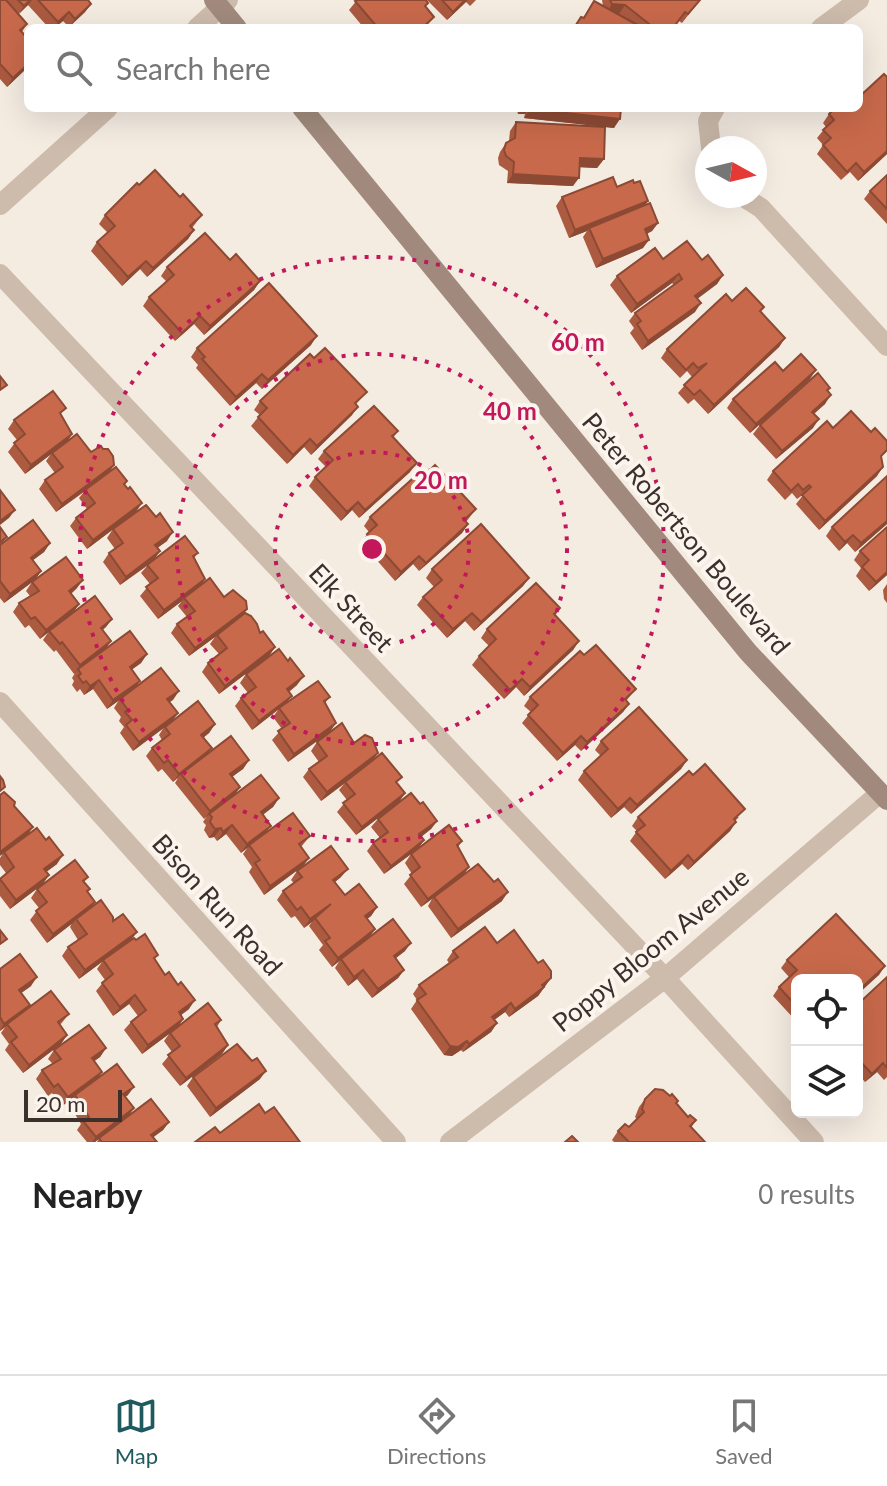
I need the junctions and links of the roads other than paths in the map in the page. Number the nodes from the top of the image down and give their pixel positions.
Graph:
1 (859, 0) edge
2 (221, 2) edge
3 (201, 24) edge
4 (235, 24) edge
5 (826, 24) edge
6 (104, 112) edge
7 (305, 112) edge
8 (713, 112) edge
9 (710, 136) edge
10 (0, 205) edge
11 (761, 208) edge
12 (0, 274) edge
13 (887, 346) edge
14 (0, 702) edge
15 (884, 796) edge
16 (665, 978) junction
17 (396, 1142) edge
18 (450, 1142) edge
19 (814, 1142) edge

1 - 5 street
2 - 3 street
2 - 4 street
6 - 10 street
7 - 15 street, Peter Robertson Boulevard
8 - 9 street
11 - 13 street
12 - 16 street, Elk Street
14 - 17 street, Bison Run Road
15 - 16 street, Poppy Bloom Avenue
16 - 18 street, Poppy Bloom Avenue
16 - 19 street, Elk Street

